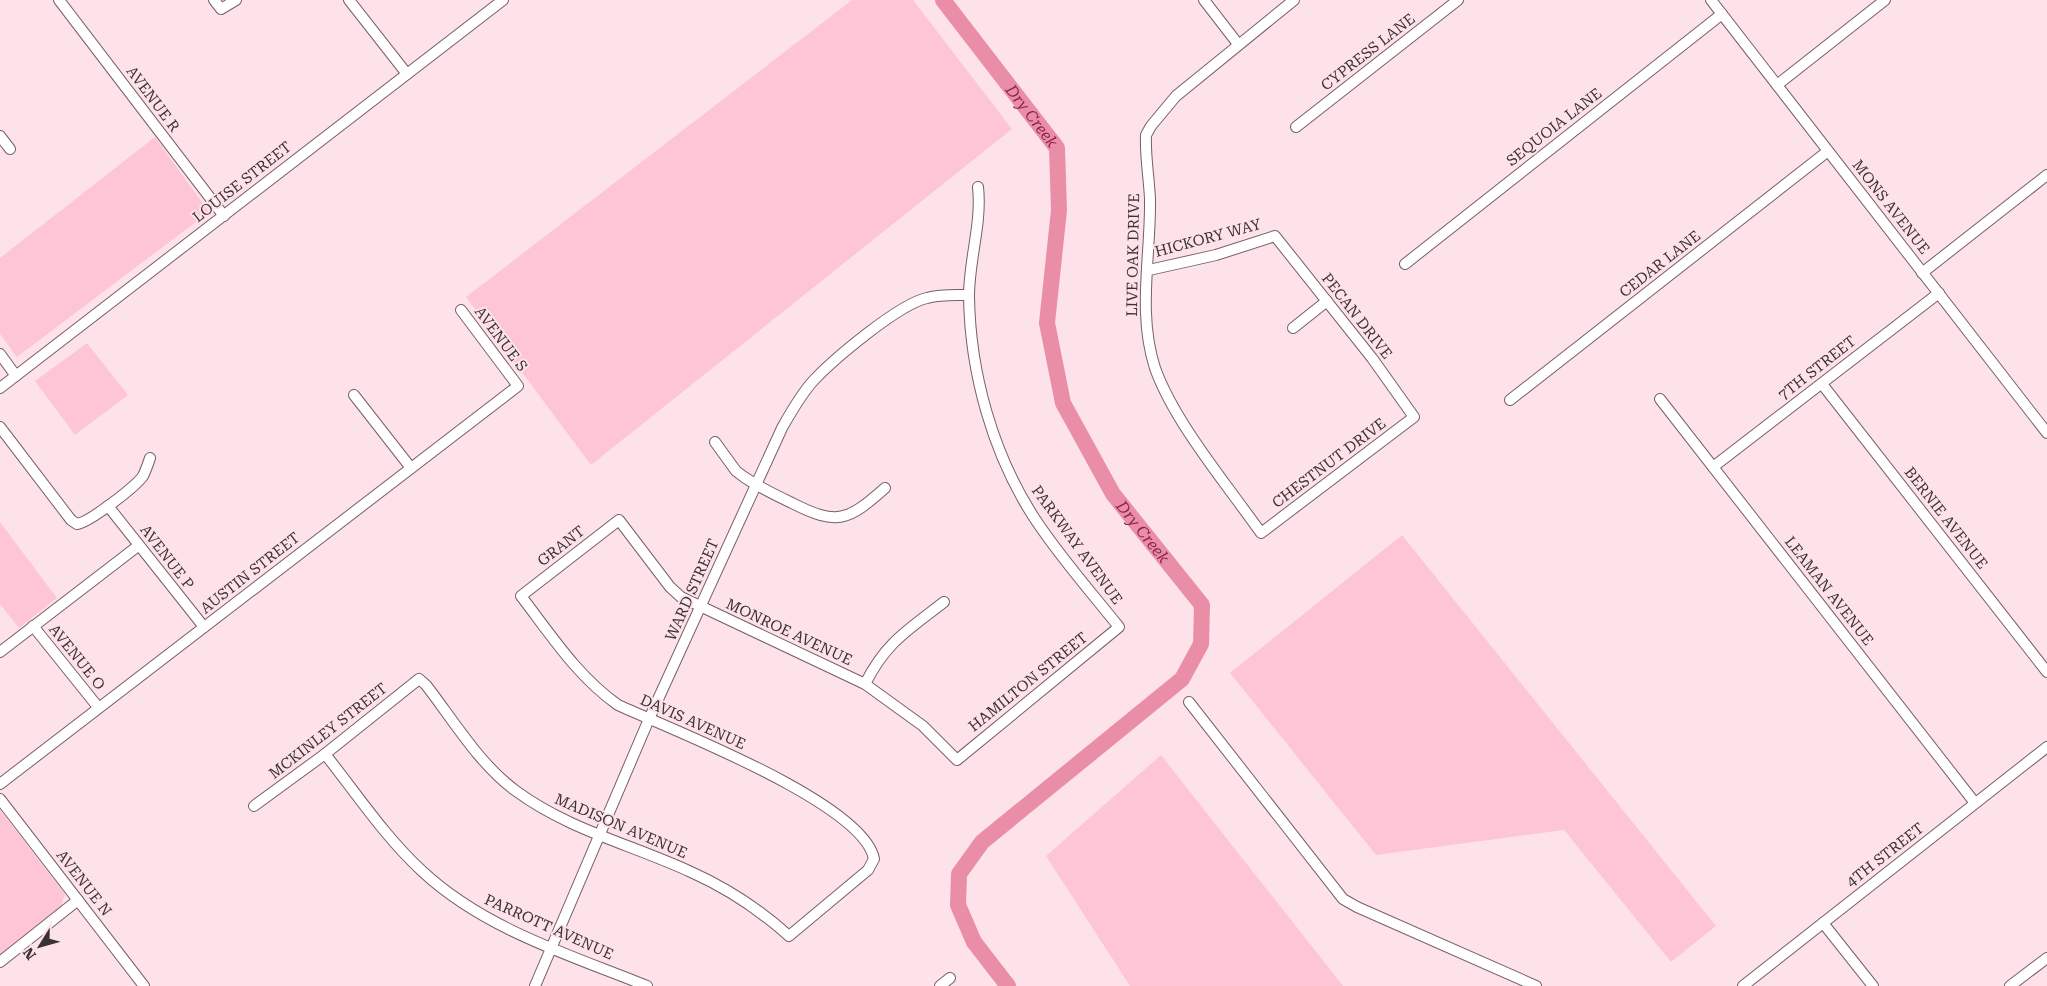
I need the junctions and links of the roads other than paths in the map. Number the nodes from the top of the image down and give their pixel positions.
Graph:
1 (59, 0) edge
2 (214, 0) edge
3 (236, 0) edge
4 (349, 0) edge
5 (503, 0) edge
6 (1204, 0) edge
7 (1294, 0) edge
8 (1458, 0) edge
9 (1710, 0) edge
10 (1884, 0) edge
11 (1722, 14) junction
12 (1238, 44) junction
13 (407, 74) junction
14 (1777, 85) junction
15 (1296, 127) dead end
16 (0, 136) edge
17 (10, 149) dead end
18 (1828, 151) junction
19 (2047, 175) edge
20 (978, 187) dead end
21 (224, 216) junction
22 (1275, 236) joint
23 (1405, 264) dead end
24 (1149, 270) junction
25 (1922, 272) junction
26 (1938, 293) junction
27 (969, 295) junction
28 (1327, 301) junction
29 (461, 310) dead end
30 (1293, 328) dead end
31 (0, 354) edge
32 (16, 376) junction
33 (1822, 384) junction
34 (518, 386) joint
35 (0, 388) edge
36 (354, 395) dead end
37 (1660, 399) dead end
38 (1510, 400) dead end
39 (1414, 417) joint
40 (0, 427) edge
41 (2047, 433) edge
42 (715, 442) dead end
43 (150, 458) dead end
44 (1713, 467) junction
45 (411, 468) junction
46 (756, 485) junction
47 (885, 488) dead end
48 (108, 506) junction
49 (619, 520) joint
50 (1261, 534) joint
51 (138, 546) junction
52 (521, 596) joint
53 (944, 602) dead end
54 (701, 608) junction
55 (33, 626) junction
56 (204, 627) junction
57 (1119, 627) joint
58 (0, 652) edge
59 (2047, 672) edge
60 (419, 679) joint
61 (865, 684) junction
62 (1189, 702) dead end
63 (98, 708) junction
64 (649, 720) junction
65 (2047, 748) edge
66 (325, 754) junction
67 (957, 760) joint
68 (0, 784) edge
69 (0, 799) edge
70 (1976, 803) junction
71 (254, 806) dead end
72 (599, 835) junction
73 (78, 900) junction
74 (1823, 923) junction
75 (789, 936) joint
76 (552, 948) junction
77 (2047, 958) edge
78 (0, 962) edge
79 (950, 978) dead end
80 (144, 986) edge
81 (535, 986) edge
82 (647, 986) edge
83 (940, 986) edge
84 (1536, 986) edge
85 (1743, 986) edge
86 (1873, 986) edge
87 (2010, 986) edge

1 - 21 street, AVENUE R
2 - 3 street
4 - 13 street
5 - 13 street, LOUISE STREET
6 - 12 street
7 - 12 street, LIVE OAK DRIVE
8 - 15 street, CYPRESS LANE
9 - 11 street, MONS AVENUE
10 - 14 street
11 - 14 street, MONS AVENUE
11 - 23 street, SEQUOIA LANE
12 - 24 street, LIVE OAK DRIVE
13 - 21 street, LOUISE STREET
14 - 18 street, MONS AVENUE
16 - 17 street
18 - 25 street, MONS AVENUE
18 - 38 street, CEDAR LANE
19 - 25 street
20 - 27 street, PARKWAY AVENUE
21 - 32 street, LOUISE STREET
22 - 24 street, HICKORY WAY
22 - 28 street, PECAN DRIVE
24 - 50 street, LIVE OAK DRIVE
25 - 26 street, MONS AVENUE
26 - 33 street, 7TH STREET
26 - 41 street, MONS AVENUE
27 - 46 street, WARD STREET
27 - 57 street, PARKWAY AVENUE
28 - 30 street
28 - 39 street, PECAN DRIVE
29 - 34 street, AVENUE S
31 - 32 street
32 - 35 street, LOUISE STREET
33 - 44 street, 7TH STREET
33 - 59 street, BERNIE AVENUE
34 - 45 street, AUSTIN STREET
36 - 45 street
37 - 44 street, LEAMAN AVENUE
39 - 50 street, CHESTNUT DRIVE
40 - 48 street
42 - 46 street
43 - 48 street
44 - 70 street, LEAMAN AVENUE
45 - 56 street, AUSTIN STREET
46 - 47 street
46 - 54 street, WARD STREET
48 - 51 street, AVENUE P
49 - 52 street, GRANT
49 - 54 street, MONROE AVENUE
51 - 55 street
51 - 56 street, AVENUE P
52 - 64 street, DAVIS AVENUE
53 - 61 street
54 - 61 street, MONROE AVENUE
54 - 64 street, WARD STREET
55 - 58 street
55 - 63 street, AVENUE O
56 - 63 street, AUSTIN STREET
57 - 67 street, HAMILTON STREET
60 - 66 street, MCKINLEY STREET
60 - 72 street, MADISON AVENUE
61 - 67 street, MONROE AVENUE
62 - 84 street
63 - 68 street, AUSTIN STREET
64 - 72 street, WARD STREET
64 - 75 street, DAVIS AVENUE
65 - 70 street, 4TH STREET
66 - 71 street, MCKINLEY STREET
66 - 76 street, PARROTT AVENUE
69 - 73 street, AVENUE N
70 - 74 street, 4TH STREET
72 - 75 street, MADISON AVENUE
72 - 76 street, WARD STREET
73 - 78 street
73 - 80 street, AVENUE N
74 - 85 street, 4TH STREET
74 - 86 street
76 - 81 street, WARD STREET
76 - 82 street, PARROTT AVENUE
77 - 87 street
79 - 83 street

